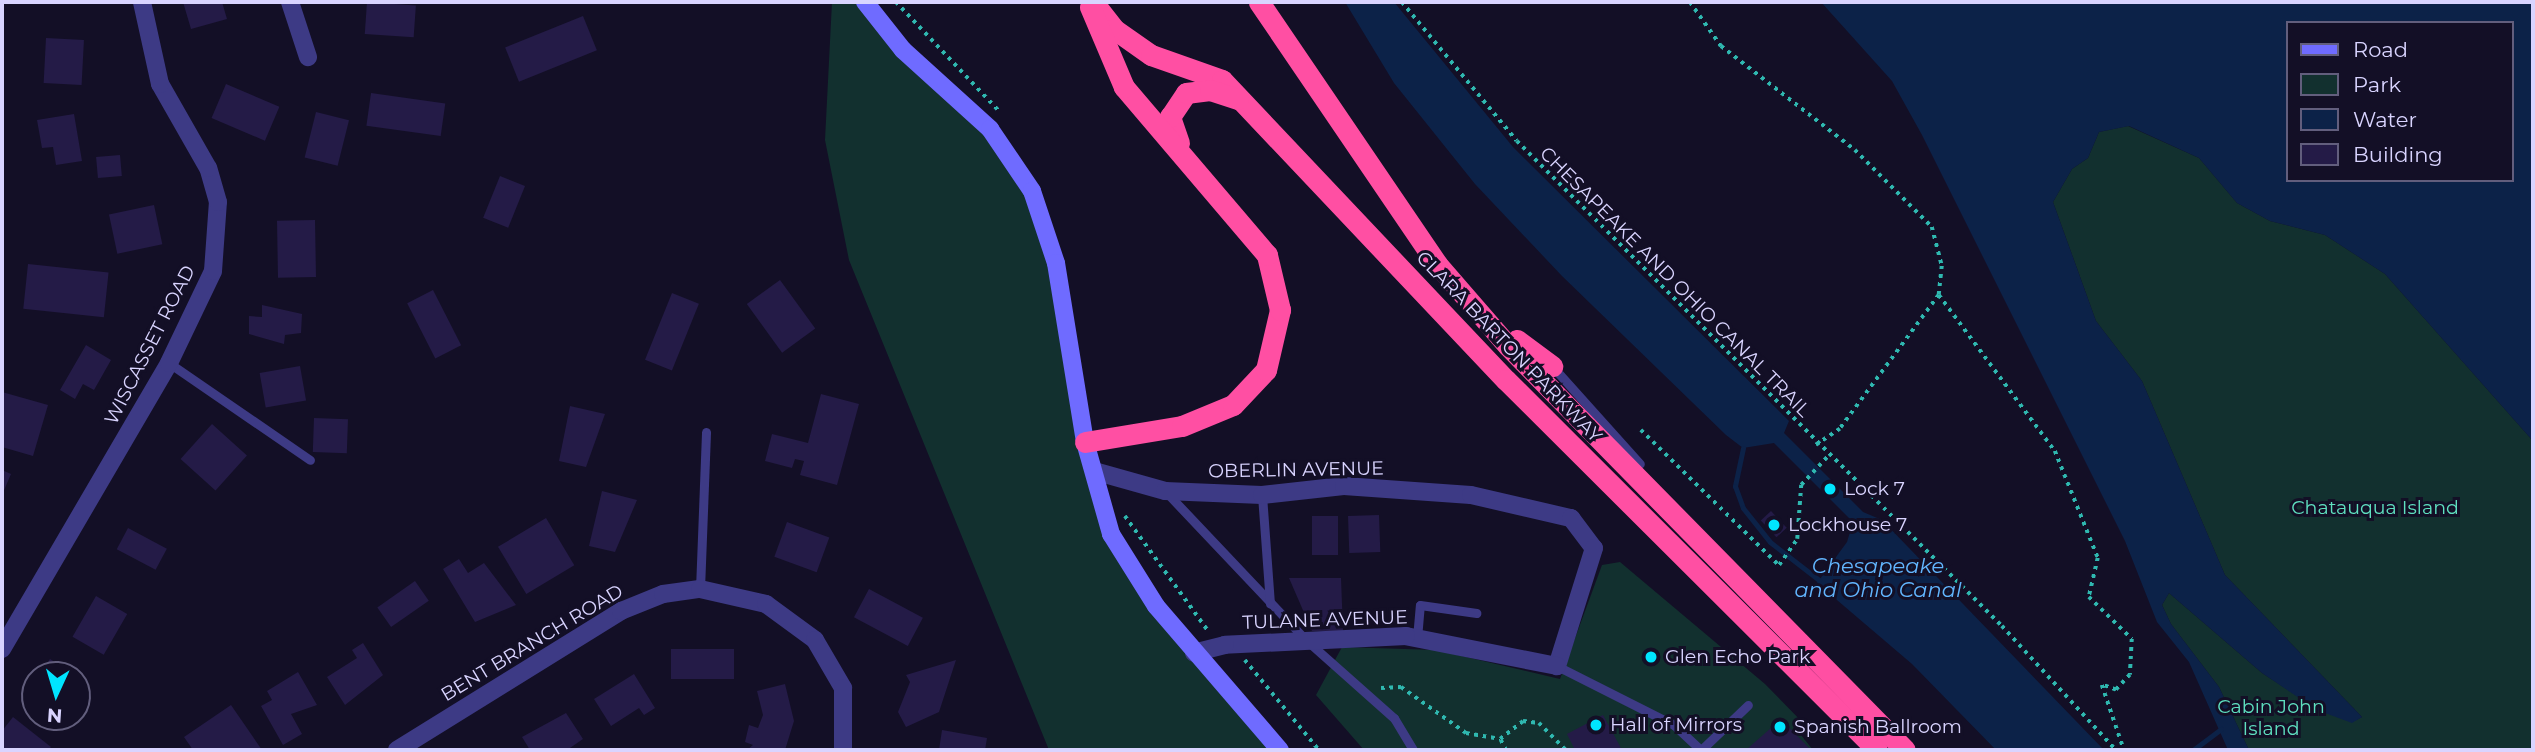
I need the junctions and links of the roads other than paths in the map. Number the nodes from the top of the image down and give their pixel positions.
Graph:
1 (142, 2) edge
2 (290, 2) edge
3 (865, 2) edge
4 (1088, 2) edge
5 (1093, 2) edge
6 (1259, 2) edge
7 (308, 57) dead end
8 (1242, 101) junction
9 (1191, 163) junction
10 (1437, 264) junction
11 (169, 363) junction
12 (1552, 366) joint
13 (706, 432) dead end
14 (1085, 442) junction
15 (310, 460) dead end
16 (1640, 464) joint
17 (1094, 471) junction
18 (1165, 491) junction
19 (1262, 495) junction
20 (1670, 513) junction
21 (700, 589) junction
22 (1270, 604) junction
23 (1476, 613) dead end
24 (1417, 638) junction
25 (1306, 640) junction
26 (2, 649) edge
27 (1194, 653) junction
28 (1557, 666) junction
29 (1748, 705) dead end
30 (397, 750) edge
31 (843, 750) edge
32 (1280, 750) edge
33 (1413, 750) edge
34 (1877, 750) edge
35 (1905, 750) edge

1 - 11 street, WISCASSET ROAD
2 - 7 street
3 - 14 main road
4 - 9 highway
5 - 8 highway, CLARA BARTON PARKWAY
6 - 10 highway, CLARA BARTON PARKWAY
8 - 9 highway
8 - 34 highway, CLARA BARTON PARKWAY
9 - 14 highway
10 - 12 highway
10 - 20 highway, CLARA BARTON PARKWAY
11 - 15 lane
11 - 26 street, WISCASSET ROAD
12 - 16 lane
13 - 21 lane
14 - 17 main road
16 - 20 highway
17 - 18 street, OBERLIN AVENUE
17 - 27 main road
18 - 19 street, OBERLIN AVENUE
18 - 22 lane
19 - 22 lane
19 - 28 street, OBERLIN AVENUE
20 - 35 highway, CLARA BARTON PARKWAY
21 - 30 street, BENT BRANCH ROAD
21 - 31 street, BENT BRANCH ROAD
22 - 25 lane
23 - 24 lane
24 - 25 street, TULANE AVENUE
24 - 28 street, TULANE AVENUE
25 - 27 street, TULANE AVENUE
25 - 33 lane
27 - 32 main road
28 - 29 lane

